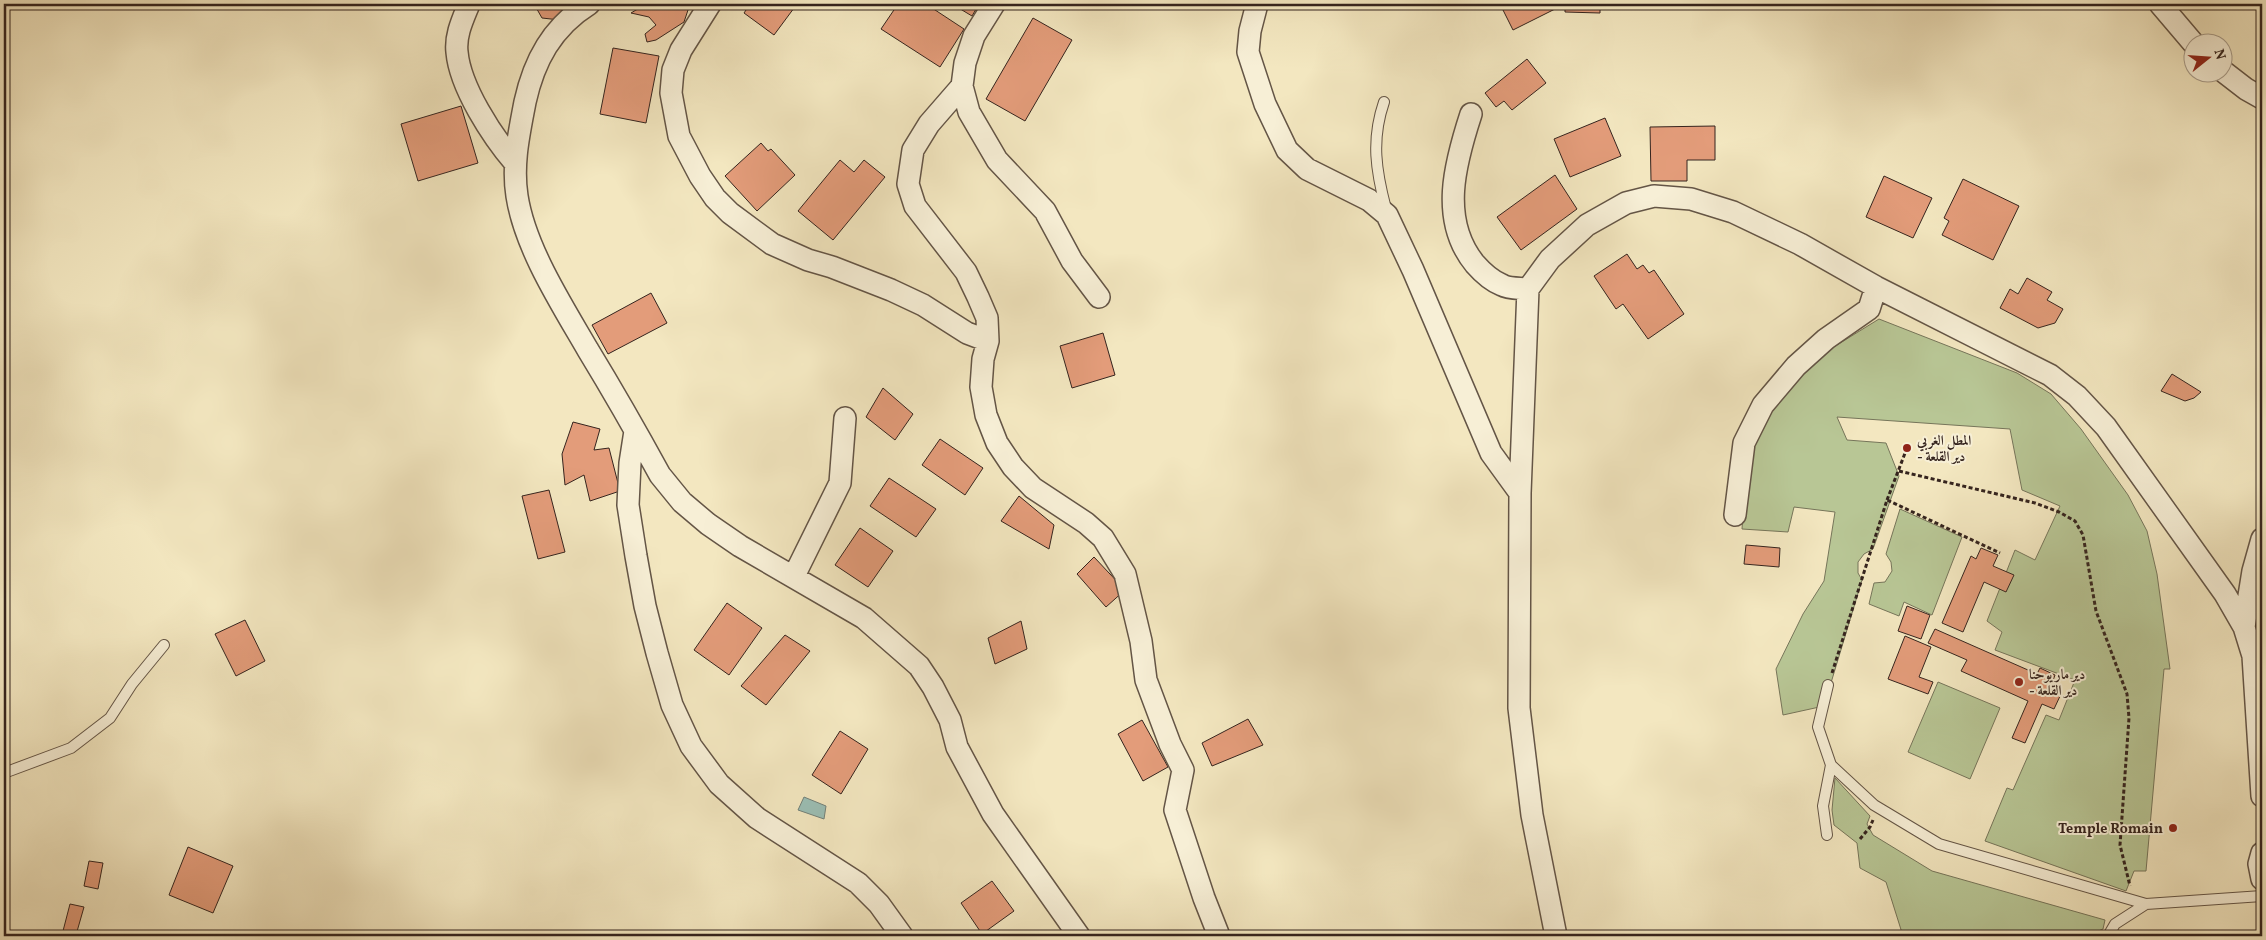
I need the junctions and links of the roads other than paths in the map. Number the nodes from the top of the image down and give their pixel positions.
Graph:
1 (469, 4) edge
2 (589, 4) edge
3 (710, 4) edge
4 (994, 4) edge
5 (1257, 4) edge
6 (2160, 4) edge
7 (2184, 32) edge
8 (2234, 80) edge
9 (962, 86) junction
10 (2262, 98) edge
11 (1384, 102) dead end
12 (1471, 114) dead end
13 (514, 163) junction
14 (1387, 215) junction
15 (1876, 287) junction
16 (1528, 289) junction
17 (1099, 297) dead end
18 (988, 340) junction
19 (845, 418) dead end
20 (636, 431) junction
21 (1520, 493) junction
22 (1735, 515) dead end
23 (2262, 539) edge
24 (794, 576) junction
25 (2244, 627) junction
26 (164, 645) dead end
27 (1829, 682) road end
28 (1831, 765) junction
29 (4, 773) edge
30 (2262, 796) edge
31 (1826, 835) dead end
32 (2262, 853) edge
33 (2262, 884) edge
34 (2259, 890) edge
35 (2146, 904) junction
36 (902, 936) edge
37 (1079, 936) edge
38 (1219, 936) edge
39 (1556, 936) edge
40 (2108, 936) edge

1 - 13 street
2 - 13 street
3 - 18 street
4 - 9 street
5 - 14 street
6 - 7 street
8 - 10 street
9 - 17 street
9 - 18 street
11 - 14 lane
12 - 16 street
13 - 20 street
14 - 21 street
15 - 16 street
15 - 22 street
15 - 25 street
16 - 21 street
18 - 38 street
19 - 24 street
20 - 24 street
20 - 36 street
21 - 39 street
23 - 25 street
24 - 37 street
25 - 30 street
26 - 29 lane
27 - 28 lane
28 - 31 lane
28 - 35 lane
32 - 34 street
33 - 34 lane
34 - 35 lane
35 - 40 lane

